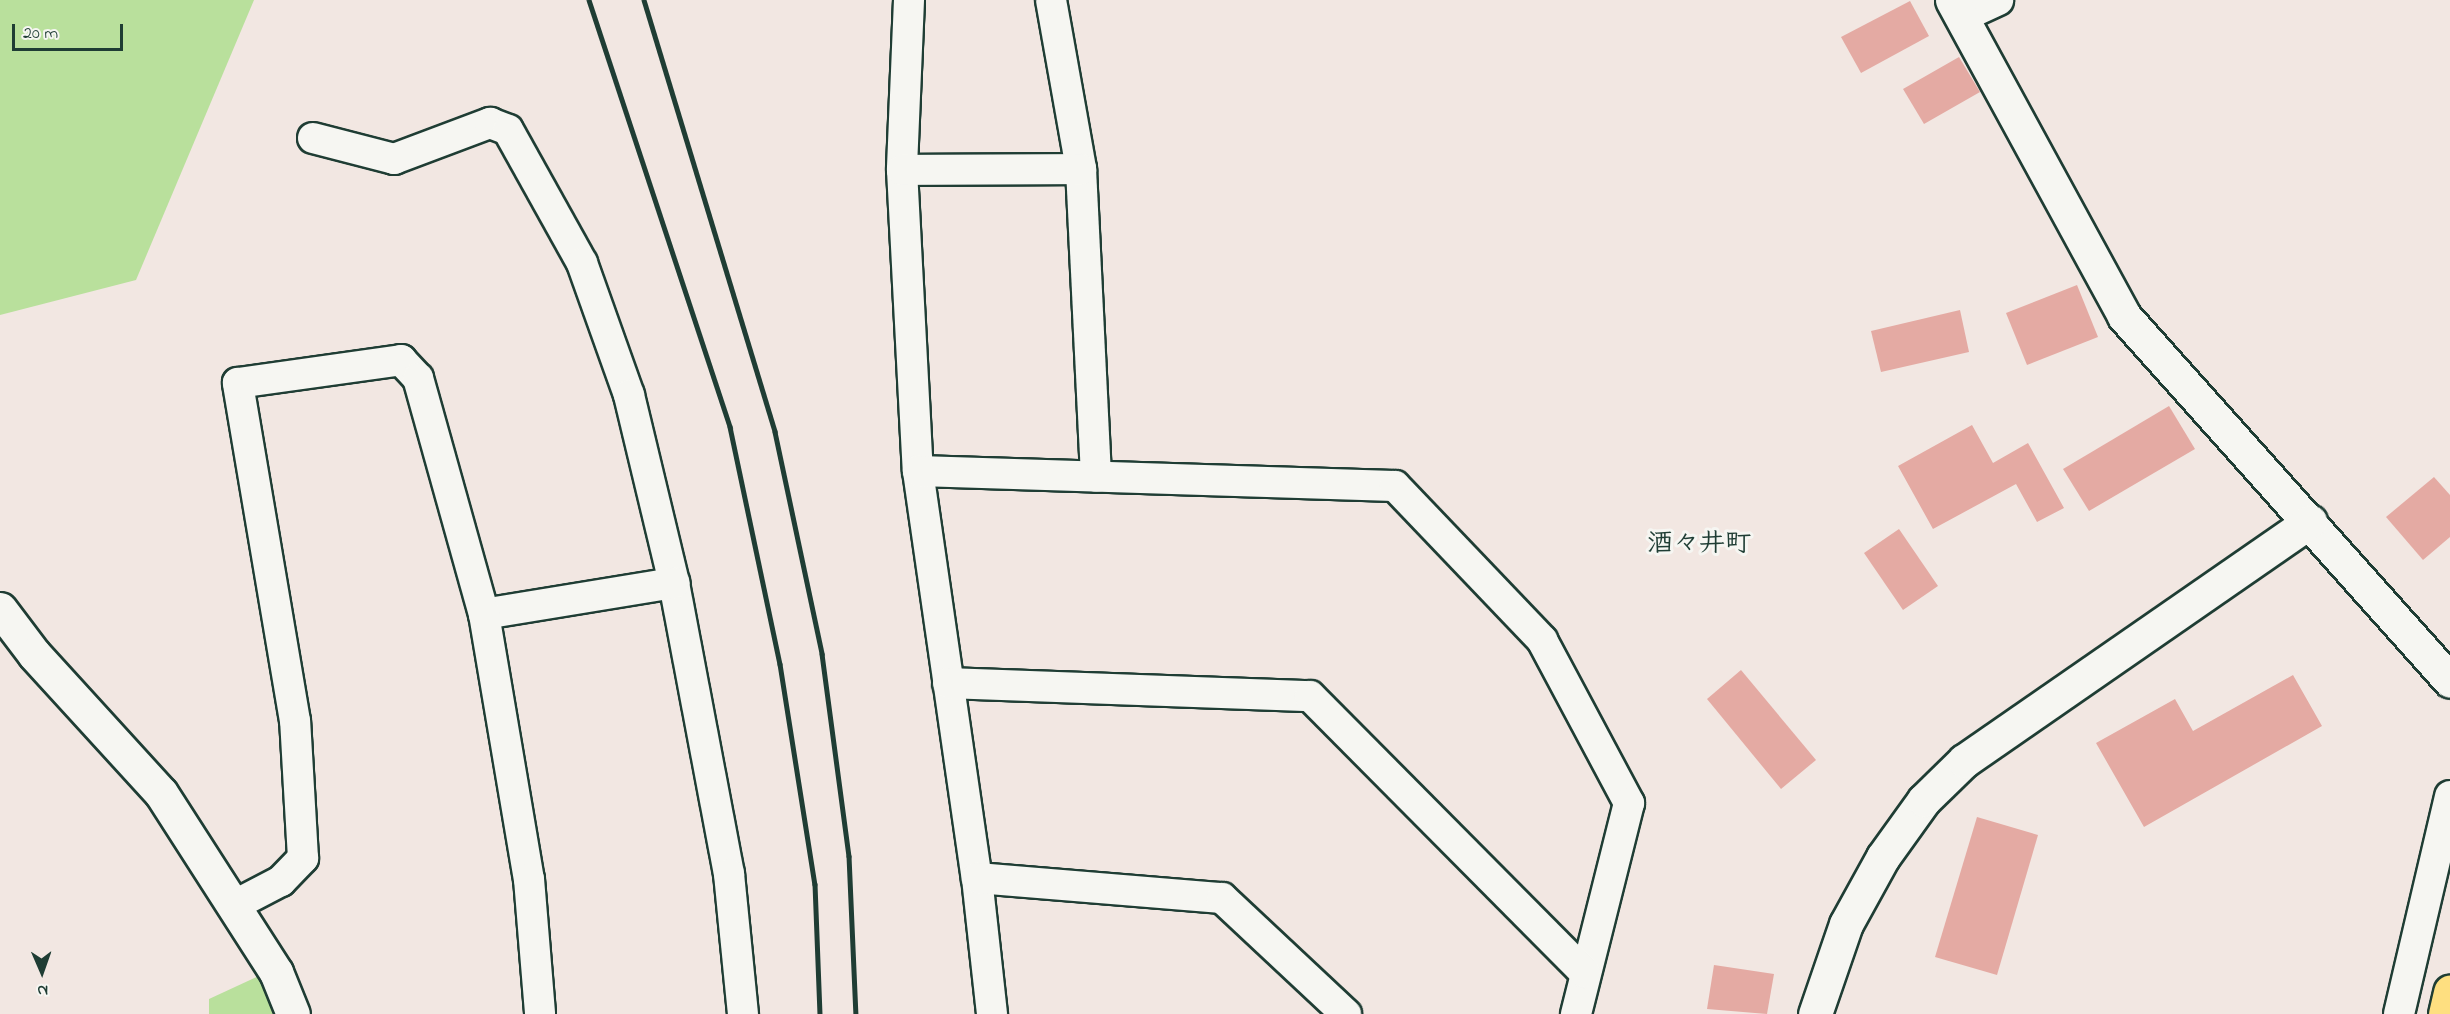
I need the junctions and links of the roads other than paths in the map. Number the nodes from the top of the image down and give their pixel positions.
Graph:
1 (909, 0) edge
2 (1051, 0) edge
3 (1998, 0) edge
4 (1957, 9) edge
5 (313, 138) dead end
6 (1082, 169) junction
7 (902, 170) junction
8 (918, 471) junction
9 (1096, 477) junction
10 (2310, 521) junction
11 (674, 583) junction
12 (0, 609) edge
13 (484, 614) junction
14 (2450, 681) edge
15 (948, 683) junction
16 (2450, 796) edge
17 (977, 879) junction
18 (233, 906) junction
19 (1585, 973) junction
20 (2450, 992) edge
21 (293, 1014) edge
22 (540, 1014) edge
23 (743, 1014) edge
24 (992, 1014) edge
25 (1346, 1014) edge
26 (1576, 1014) edge
27 (1815, 1014) edge
28 (2398, 1014) edge
29 (2445, 1014) edge

1 - 7 street
2 - 6 street
3 - 4 street
4 - 10 street
5 - 11 street
6 - 7 street
6 - 9 street
7 - 8 street
8 - 9 street
8 - 15 street
9 - 19 street
10 - 14 street
10 - 27 street
11 - 13 street
11 - 23 street
12 - 18 street
13 - 18 street
13 - 22 street
15 - 17 street
15 - 19 street
16 - 28 street
17 - 24 street
17 - 25 street
18 - 21 street
19 - 26 street
20 - 29 highway

